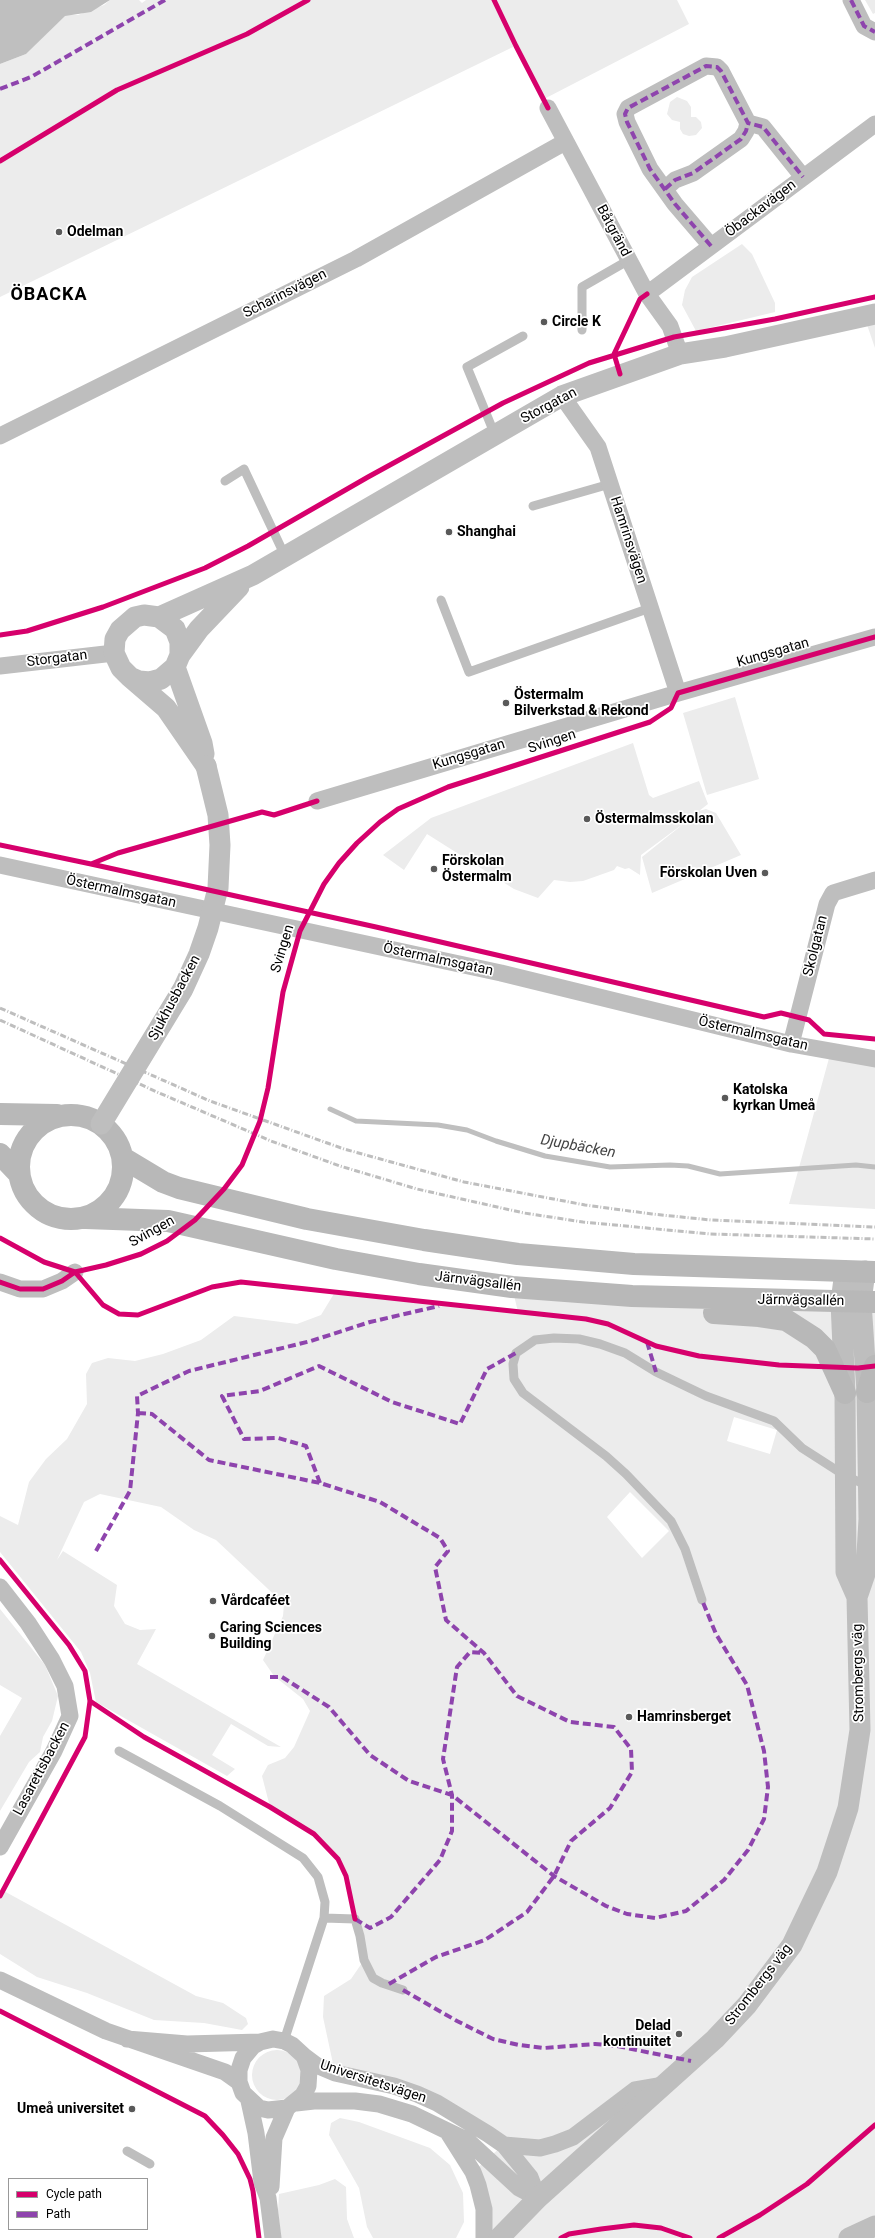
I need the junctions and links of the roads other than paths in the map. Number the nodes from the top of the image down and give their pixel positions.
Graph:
1 (851, 0) edge
2 (875, 32) edge
3 (548, 108) dead end
4 (748, 123) junction
5 (875, 124) edge
6 (565, 142) junction
7 (804, 177) junction
8 (665, 189) junction
9 (711, 246) junction
10 (629, 260) junction
11 (647, 294) junction
12 (875, 314) edge
13 (582, 330) dead end
14 (523, 336) dead end
15 (680, 354) junction
16 (562, 396) junction
17 (495, 435) junction
18 (0, 436) edge
19 (225, 481) dead end
20 (610, 484) junction
21 (533, 506) dead end
22 (285, 556) junction
23 (253, 575) junction
24 (441, 600) dead end
25 (650, 608) junction
26 (159, 617) junction
27 (875, 637) edge
28 (114, 653) junction
29 (0, 666) edge
30 (178, 668) junction
31 (130, 677) junction
32 (678, 693) junction
33 (206, 766) junction
34 (317, 801) dead end
35 (0, 865) edge
36 (875, 880) edge
37 (791, 1044) junction
38 (875, 1059) edge
39 (0, 1114) edge
40 (62, 1115) junction
41 (101, 1124) junction
42 (0, 1154) edge
43 (122, 1158) junction
44 (18, 1173) junction
45 (86, 1218) junction
46 (862, 1271) edge
47 (75, 1272) dead end
48 (0, 1282) edge
49 (632, 1296) junction
50 (859, 1302) edge
51 (875, 1366) edge
52 (867, 1392) junction
53 (845, 1393) junction
54 (844, 1476) junction
55 (871, 1487) edge
56 (0, 1587) edge
57 (858, 1597) junction
58 (702, 1600) dead end
59 (119, 1751) dead end
60 (0, 1847) edge
61 (324, 1918) junction
62 (0, 1980) edge
63 (403, 1990) dead end
64 (127, 2039) junction
65 (284, 2041) junction
66 (260, 2042) junction
67 (304, 2056) junction
68 (239, 2082) junction
69 (664, 2085) junction
70 (249, 2101) junction
71 (291, 2106) junction
72 (449, 2134) junction
73 (504, 2145) junction
74 (127, 2151) dead end
75 (150, 2164) dead end
76 (268, 2198) junction
77 (538, 2198) junction
78 (875, 2226) edge
79 (273, 2238) edge
80 (484, 2238) edge
81 (499, 2238) edge
82 (849, 2238) edge

1 - 2 street
3 - 6 street, Båtgränd
4 - 7 street
4 - 8 street
4 - 8 street
5 - 7 street, Öbackavägen
6 - 10 street, Båtgränd
6 - 18 street, Scharinsvägen
7 - 9 street, Öbackavägen
8 - 9 street
9 - 11 street, Öbackavägen
10 - 11 street, Båtgränd
10 - 13 lane
11 - 15 street, Båtgränd
12 - 15 street, Storgatan
14 - 17 lane
15 - 16 street, Storgatan
16 - 17 street, Storgatan
16 - 20 street, Hamrinsvägen
17 - 22 street, Storgatan
19 - 22 lane
20 - 21 lane
20 - 25 street, Hamrinsvägen
22 - 23 street, Storgatan
23 - 26 street, Storgatan
23 - 30 street, Storgatan
24 - 25 lane
25 - 32 street, Hamrinsvägen
26 - 28 street, Storgatan
26 - 30 street
27 - 32 street, Kungsgatan
28 - 29 street, Storgatan
28 - 31 street
30 - 31 street, Storgatan
30 - 33 street, Sjukhusbacken
31 - 33 street, Sjukhusbacken
32 - 34 street, Kungsgatan
33 - 41 street, Sjukhusbacken, bridge
35 - 37 street, Östermalmsgatan
36 - 37 street, Skolgatan
37 - 38 street, Östermalmsgatan
39 - 40 main road
40 - 41 main road
40 - 44 main road
41 - 43 main road
42 - 44 main road
43 - 45 main road
43 - 46 main road
44 - 45 main road
45 - 49 main road, Järnvägsallén
46 - 50 street, Strombergs väg
47 - 48 street
49 - 50 main road, Järnvägsallén
49 - 53 main road
50 - 52 street, Strombergs väg
50 - 53 street, Strombergs väg
51 - 52 main road
52 - 55 street, Strombergs väg
53 - 54 street, Strombergs väg
54 - 55 lane
54 - 57 street, Strombergs väg
54 - 58 lane
55 - 57 street, Strombergs väg
56 - 60 street, Lasarettsbacken
57 - 69 street, Strombergs väg
59 - 61 lane
61 - 63 lane
61 - 65 lane
62 - 64 street
64 - 66 street
64 - 68 street
65 - 66 street
65 - 67 street
66 - 68 street
67 - 71 street
67 - 73 street, Universitetsvägen
68 - 70 street
69 - 73 street, Universitetsvägen
69 - 77 street, Strombergs väg
70 - 71 street
70 - 76 street
71 - 72 street, Universitetsvägen
71 - 76 street
72 - 77 street, Universitetsvägen
72 - 80 street, Universitetsvägen
73 - 77 street, Universitetsvägen
74 - 75 lane
76 - 79 street
77 - 81 street, Strombergs väg
78 - 82 street

